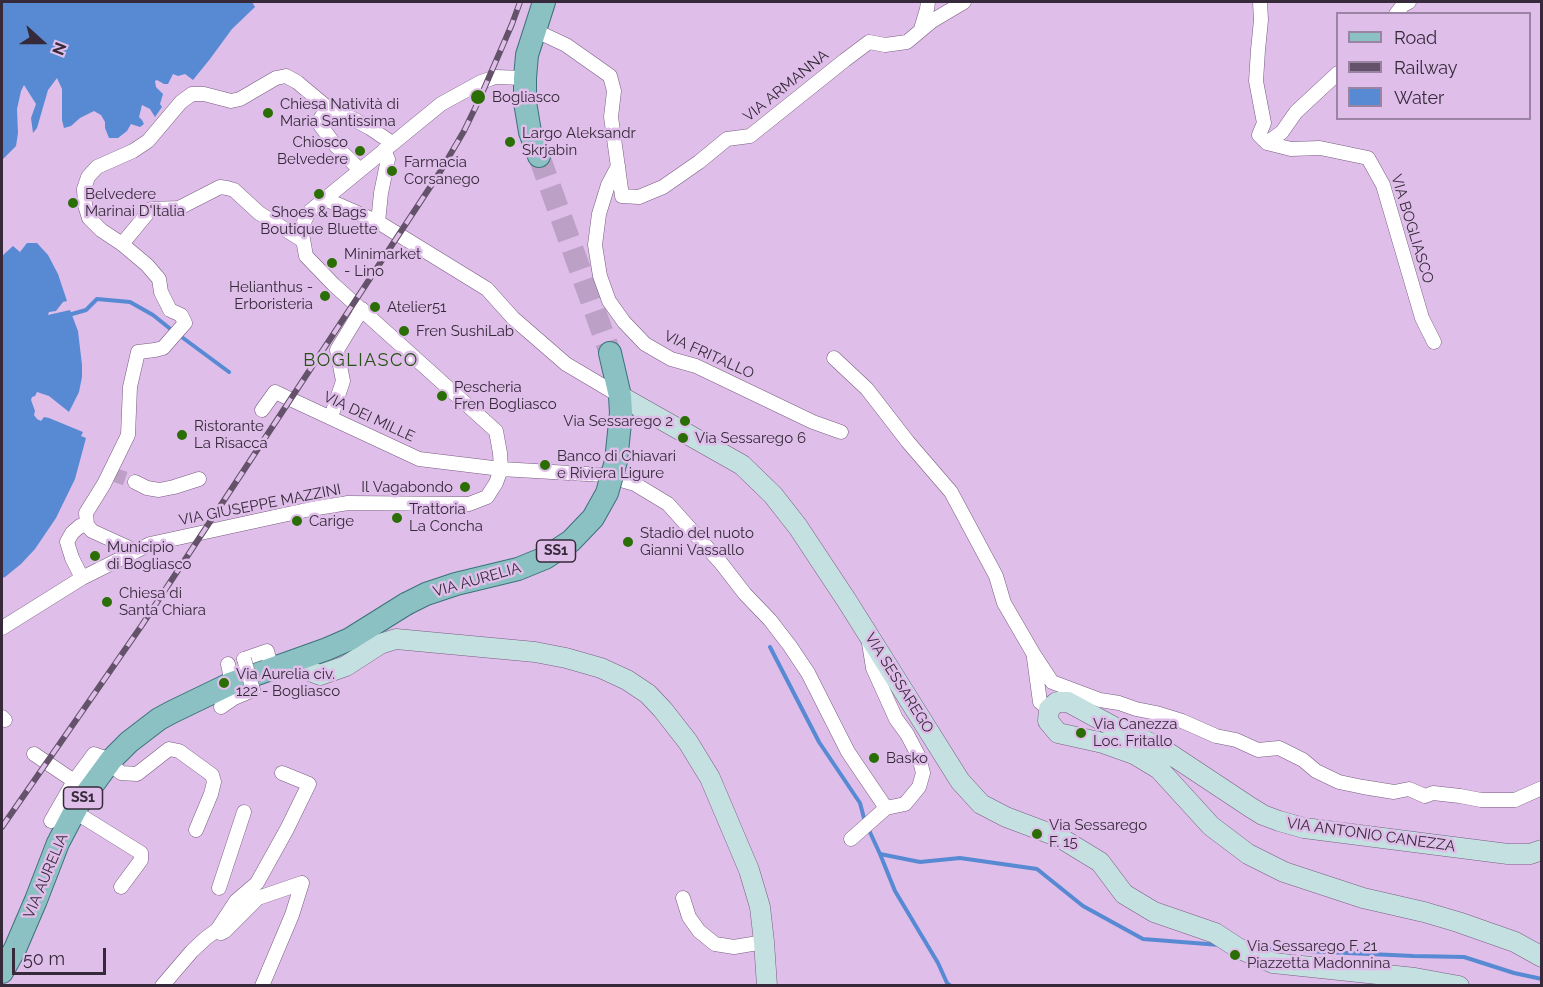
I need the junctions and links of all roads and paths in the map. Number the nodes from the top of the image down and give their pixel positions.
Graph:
1 (544, 2) edge
2 (928, 2) edge
3 (964, 2) edge
4 (1260, 2) edge
5 (1409, 2) edge
6 (1398, 12) edge
7 (921, 29) junction
8 (534, 30) junction
9 (1336, 75) edge
10 (525, 78) junction
11 (328, 108) junction
12 (1267, 143) junction
13 (388, 147) junction
14 (539, 156) tunnel mouth
15 (618, 166) junction
16 (360, 170) junction
17 (325, 199) junction
18 (378, 222) junction
19 (302, 240) junction
20 (122, 244) junction
21 (362, 309) junction
22 (1434, 342) dead end
23 (610, 353) tunnel mouth
24 (834, 358) dead end
25 (620, 405) junction
26 (262, 410) dead end
27 (331, 417) junction
28 (841, 432) dead end
29 (501, 469) junction
30 (199, 478) dead end
31 (135, 482) tunnel mouth
32 (87, 525) junction
33 (136, 551) junction
34 (82, 578) junction
35 (2, 628) edge
36 (868, 635) junction
37 (1033, 653) junction
38 (300, 659) junction
39 (272, 669) junction
40 (238, 679) junction
41 (221, 707) dead end
42 (1049, 709) junction
43 (34, 754) dead end
44 (110, 761) junction
45 (282, 773) dead end
46 (74, 781) junction
47 (1542, 788) edge
48 (886, 808) junction
49 (75, 812) junction
50 (244, 812) dead end
51 (51, 821) dead end
52 (196, 830) dead end
53 (855, 835) dead end
54 (1542, 850) edge
55 (121, 888) dead end
56 (219, 888) dead end
57 (683, 898) dead end
58 (215, 932) junction
59 (764, 942) junction
60 (1542, 957) edge
61 (2, 972) edge
62 (162, 986) edge
63 (262, 986) edge
64 (767, 986) edge
65 (1459, 986) edge

1 - 8 main road
2 - 7 street
3 - 7 street, VIA ARMANNA
4 - 12 street
5 - 6 street
7 - 15 street, VIA ARMANNA
8 - 10 main road
8 - 15 street, VIA ARMANNA
9 - 12 street
10 - 13 street
10 - 14 main road
11 - 13 street
11 - 16 street
11 - 20 street
12 - 22 street, VIA BOGLIASCO
13 - 16 street
13 - 18 street
15 - 28 street, VIA FRITALLO
16 - 17 street
17 - 18 street
17 - 19 street
18 - 25 street
19 - 20 street
19 - 21 street
20 - 32 street
21 - 27 street
21 - 29 street
23 - 25 main road, VIA AURELIA / SS1
24 - 37 street
25 - 36 street, VIA SESSAREGO
25 - 38 main road, VIA AURELIA / SS1, bridge
26 - 27 street, VIA DEI MILLE
27 - 29 street, VIA DEI MILLE
29 - 33 street, VIA GIUSEPPE MAZZINI
29 - 48 street, VIA DEI MILLE
30 - 31 street
32 - 33 street
32 - 34 street
33 - 34 street, VIA GIUSEPPE MAZZINI
34 - 35 street, VIA GIUSEPPE MAZZINI
36 - 48 street
36 - 65 street, VIA SESSAREGO
37 - 42 street
37 - 47 street
38 - 39 main road, VIA AURELIA / SS1
38 - 59 street
39 - 40 main road, VIA AURELIA / SS1
39 - 40 street, bridge
40 - 41 street
40 - 44 main road, VIA AURELIA / SS1
42 - 54 street, VIA ANTONIO CANEZZA
42 - 60 street
43 - 46 street
44 - 46 street
44 - 49 main road, VIA AURELIA / SS1
44 - 52 street
45 - 58 street
46 - 51 street
48 - 53 street
49 - 55 street
49 - 61 main road, VIA AURELIA / SS1
50 - 56 street
57 - 59 street
58 - 62 street
58 - 63 street
59 - 64 street

